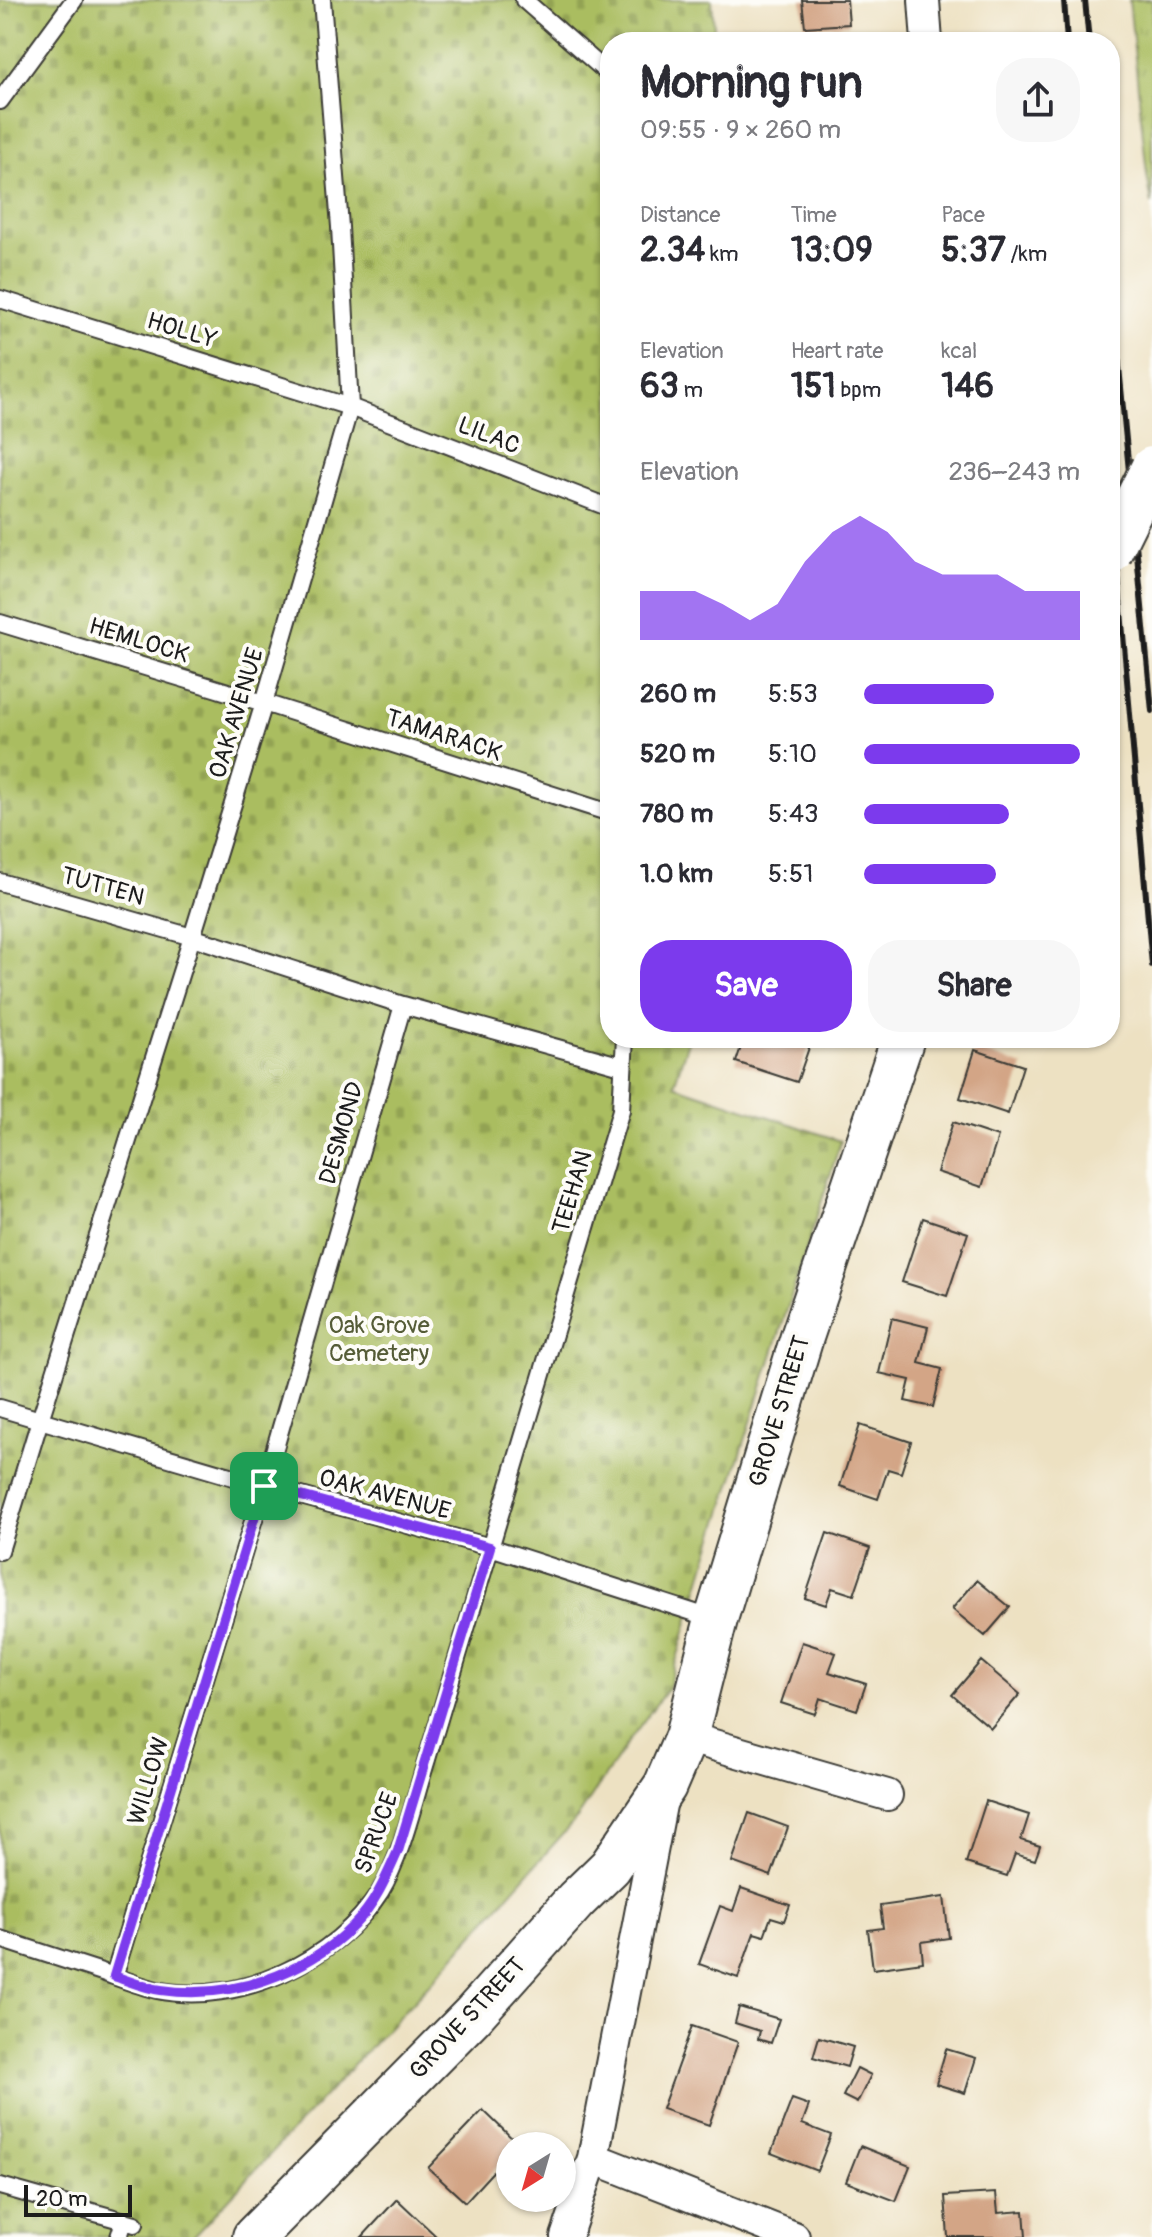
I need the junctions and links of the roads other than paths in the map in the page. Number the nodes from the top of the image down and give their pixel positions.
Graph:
1 (74, 0) edge
2 (322, 0) edge
3 (524, 0) edge
4 (924, 0) edge
5 (926, 32) edge
6 (600, 66) edge
7 (0, 101) edge
8 (0, 299) edge
9 (350, 407) junction
10 (1152, 468) edge
11 (600, 504) edge
12 (1120, 533) edge
13 (0, 623) edge
14 (264, 703) junction
15 (600, 810) edge
16 (0, 882) edge
17 (192, 937) junction
18 (403, 1005) junction
19 (624, 1048) edge
20 (900, 1048) edge
21 (622, 1066) junction
22 (0, 1408) edge
23 (40, 1420) junction
24 (264, 1486) junction
25 (490, 1547) junction
26 (0, 1551) edge
27 (716, 1619) junction
28 (686, 1737) junction
29 (665, 1786) junction
30 (887, 1795) dead end
31 (0, 1939) edge
32 (114, 1976) junction
33 (593, 2158) junction
34 (0, 2186) edge
35 (126, 2227) edge
36 (254, 2237) edge
37 (566, 2237) edge
38 (794, 2237) edge

1 - 7 lane
2 - 9 lane, OAK AVENUE
3 - 6 lane
4 - 5 street
8 - 9 lane, HOLLY
9 - 11 lane, LILAC
9 - 14 lane, OAK AVENUE
10 - 12 street, bridge
13 - 14 lane, HEMLOCK
14 - 15 lane, TAMARACK
14 - 17 lane, OAK AVENUE
16 - 17 lane, TUTTEN
17 - 18 lane
17 - 23 lane, OAK AVENUE
18 - 21 lane
18 - 24 lane, DESMOND
19 - 21 lane
20 - 27 street, GROVE STREET
21 - 25 lane, TEEHAN
22 - 23 lane, OAK AVENUE
23 - 24 lane, OAK AVENUE
23 - 26 lane, OAK AVENUE
24 - 25 lane, OAK AVENUE
24 - 32 lane, WILLOW
25 - 27 lane, OAK AVENUE
25 - 32 lane, SPRUCE
27 - 28 street, GROVE STREET
28 - 29 street, GROVE STREET
28 - 30 street
29 - 33 street, GROVE STREET
29 - 36 street, GROVE STREET
31 - 32 lane
33 - 37 street, GROVE STREET
33 - 38 street
34 - 35 lane

